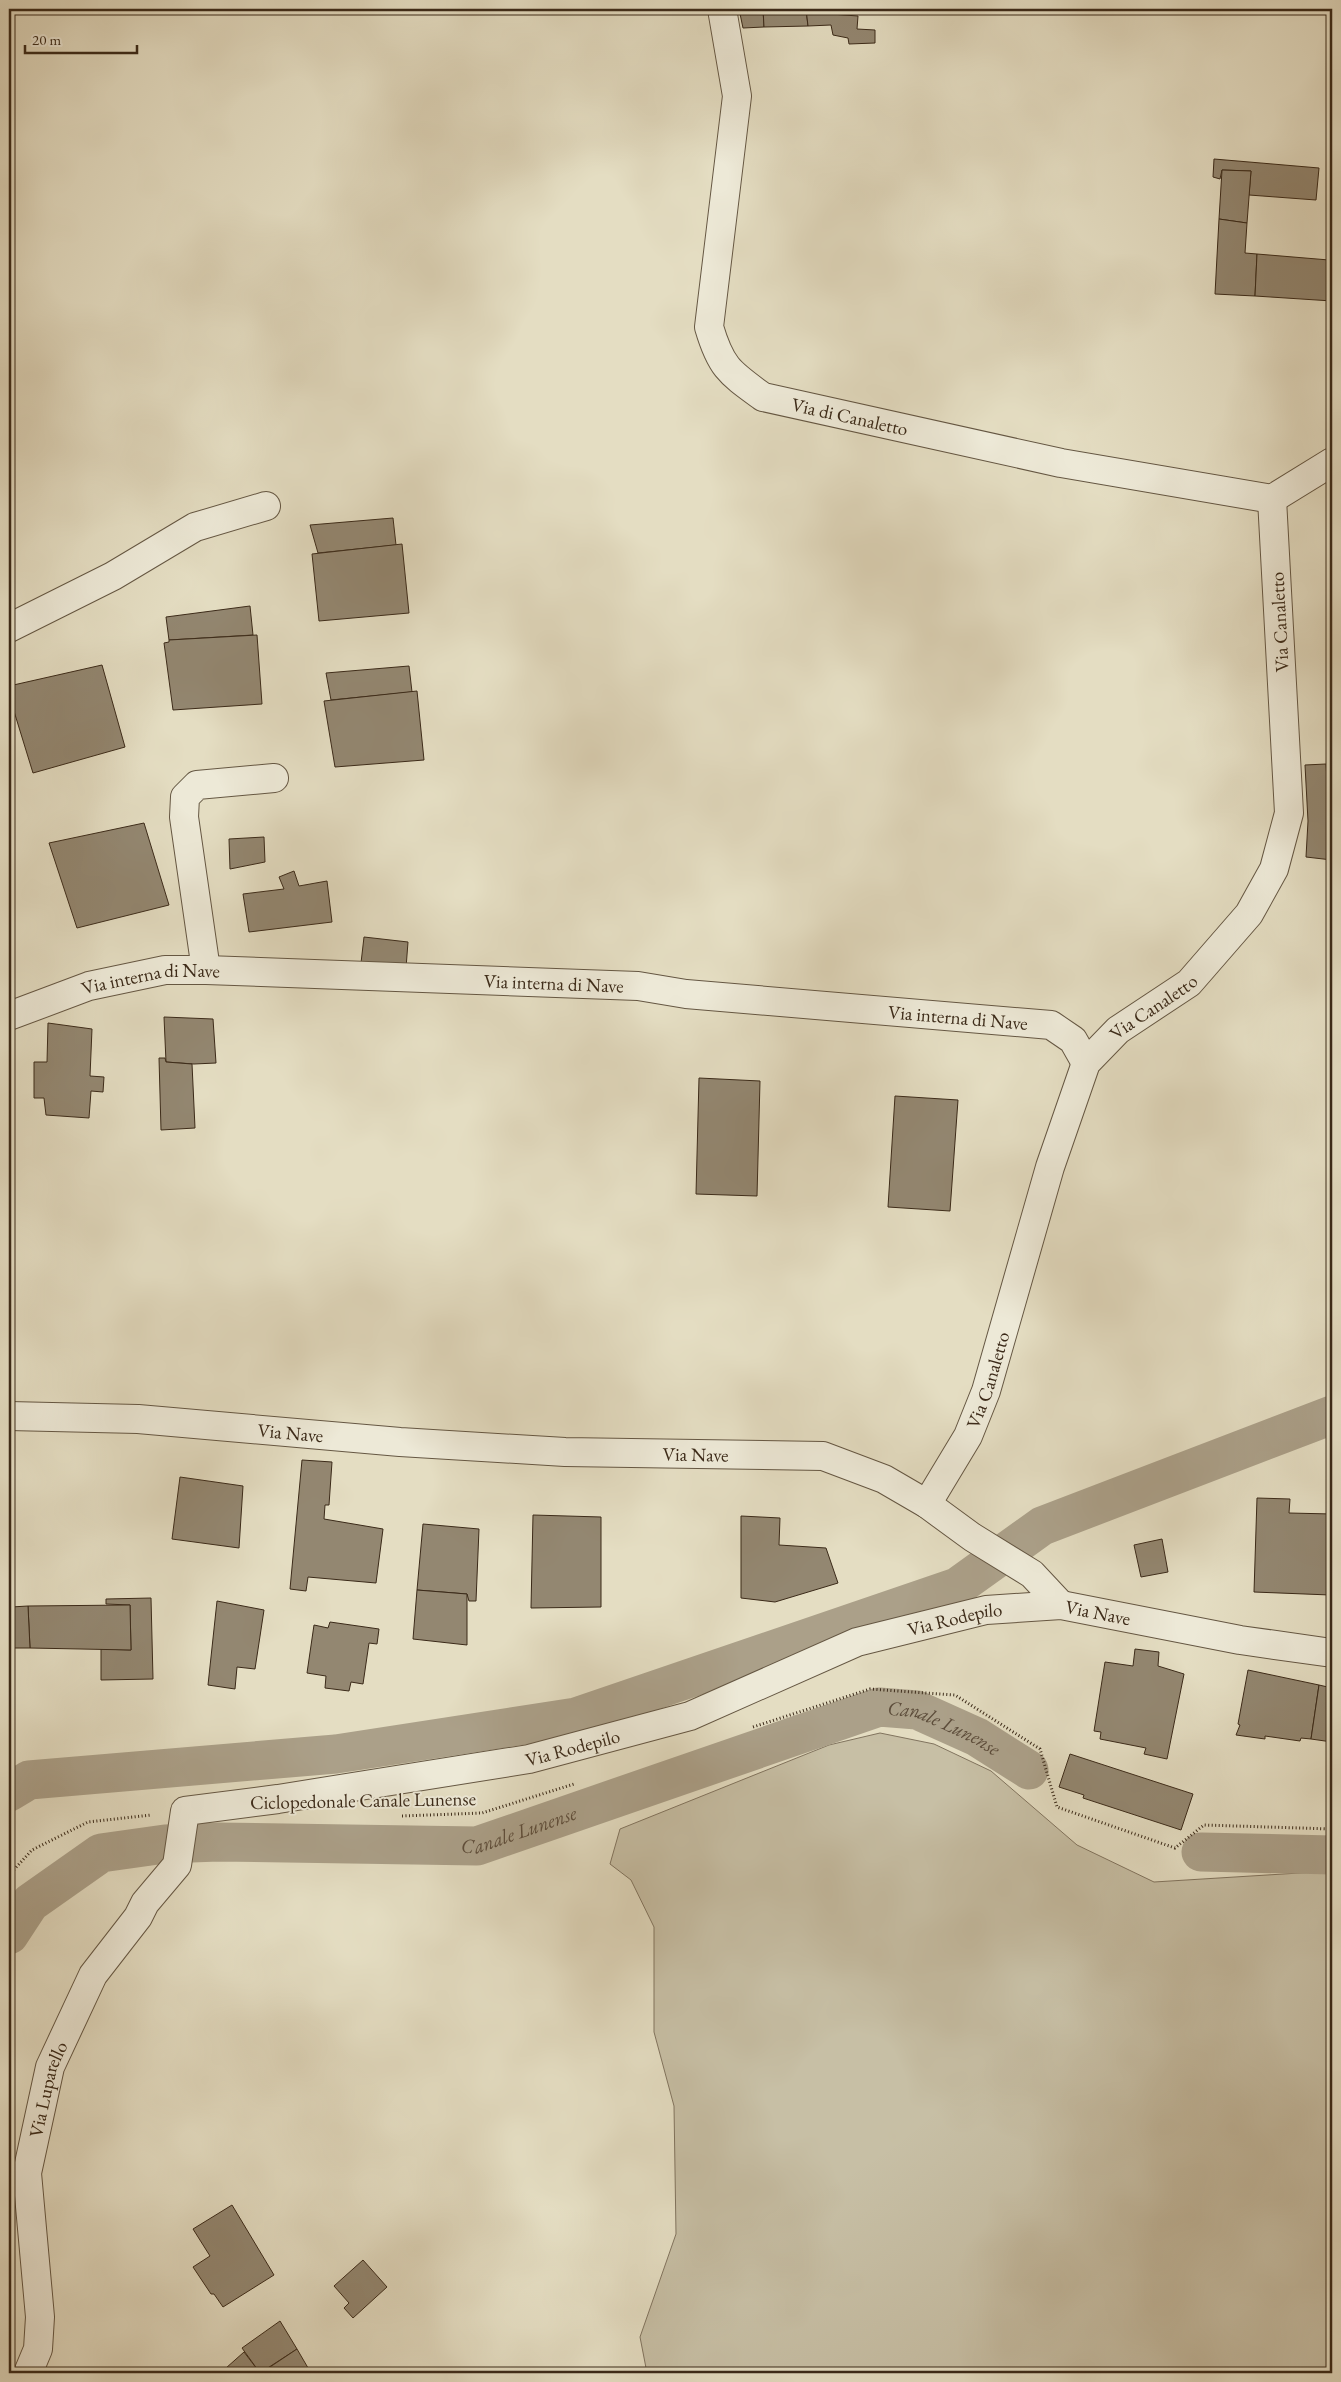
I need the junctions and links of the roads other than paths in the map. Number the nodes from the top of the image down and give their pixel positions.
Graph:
1 (722, 9) edge
2 (1332, 462) edge
3 (1272, 499) junction
4 (266, 506) dead end
5 (9, 628) edge
6 (274, 778) dead end
7 (206, 970) junction
8 (9, 1016) edge
9 (1086, 1064) junction
10 (9, 1416) edge
11 (926, 1504) junction
12 (1061, 1605) junction
13 (1332, 1653) edge
14 (138, 1917) joint
15 (28, 2373) edge

1 - 3 street, Via di Canaletto
2 - 3 street
3 - 9 street, Via Canaletto
4 - 5 street
6 - 7 street
7 - 8 street, Via interna di Nave
7 - 9 street, Via interna di Nave
9 - 11 street, Via Canaletto
10 - 11 street, Via Nave
11 - 12 street, Via Nave
12 - 13 street, Via Nave
12 - 14 street, Via Rodepilo
14 - 15 street, Via Luparello

